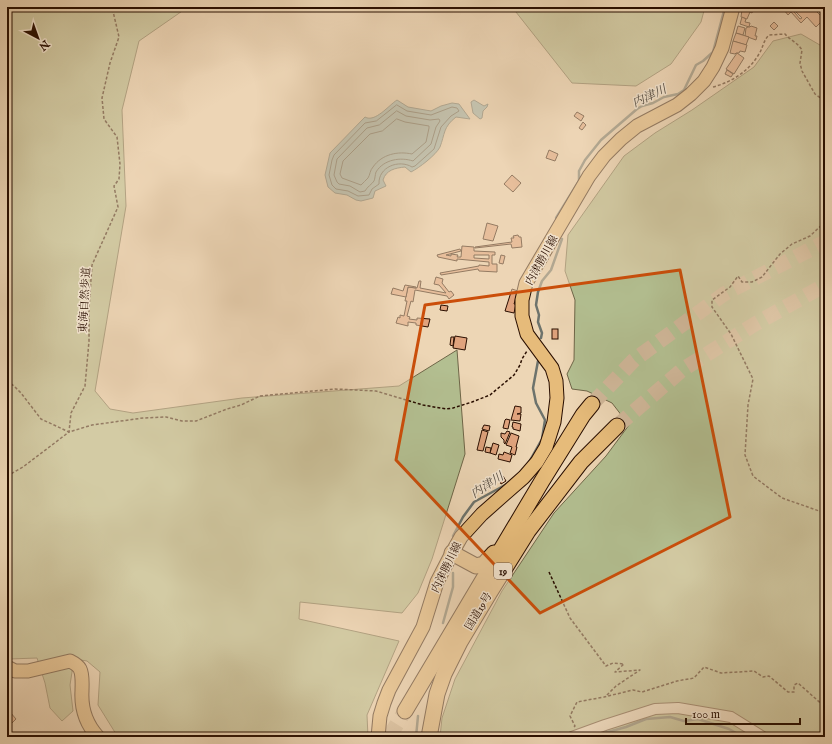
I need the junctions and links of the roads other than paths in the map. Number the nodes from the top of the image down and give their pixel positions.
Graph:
1 (733, 7) edge
2 (592, 404) tunnel mouth
3 (617, 426) tunnel mouth
4 (512, 533) junction
5 (452, 553) junction
6 (476, 566) junction
7 (460, 619) junction
8 (7, 667) edge
9 (405, 711) tunnel mouth
10 (572, 734) edge
11 (98, 737) edge
12 (378, 737) edge
13 (429, 737) edge
14 (763, 737) edge

1 - 5 main road, 内津勝川線
2 - 4 highway, 国道19号 / 19
3 - 13 highway, 国道19号 / 19
4 - 6 highway
4 - 7 highway, 国道19号 / 19
5 - 6 highway
5 - 12 main road, 内津勝川線
6 - 7 highway
7 - 9 highway, 国道19号 / 19
8 - 11 main road
10 - 14 street

